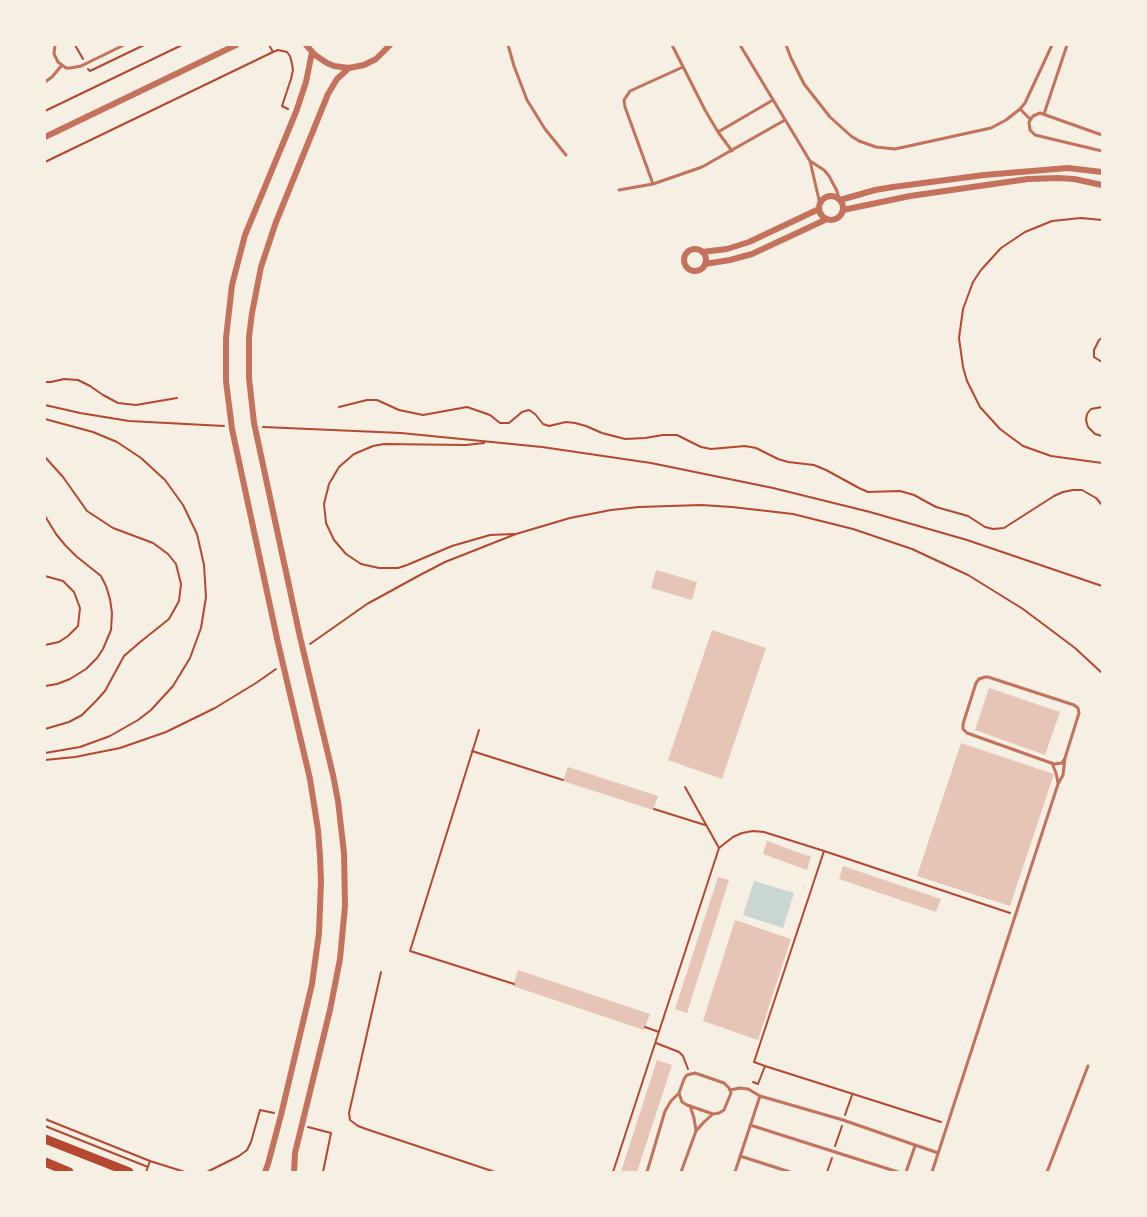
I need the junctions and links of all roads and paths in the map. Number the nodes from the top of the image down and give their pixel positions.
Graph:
1 (55, 45) edge
2 (124, 45) edge
3 (182, 45) edge
4 (236, 45) edge
5 (269, 45) edge
6 (306, 45) edge
7 (390, 45) edge
8 (508, 45) edge
9 (672, 45) edge
10 (740, 45) edge
11 (786, 45) edge
12 (1052, 45) edge
13 (1067, 45) edge
14 (273, 52) junction
15 (312, 52) junction
16 (62, 65) junction
17 (683, 67) junction
18 (350, 68) junction
19 (45, 82) edge
20 (773, 100) junction
21 (1020, 109) junction
22 (45, 111) edge
23 (296, 112) junction
24 (1044, 114) junction
25 (1030, 119) junction
26 (785, 120) junction
27 (718, 132) junction
28 (1102, 135) edge
29 (45, 137) edge
30 (732, 151) junction
31 (1102, 151) edge
32 (566, 155) dead end
33 (810, 161) junction
34 (45, 162) edge
35 (1102, 172) edge
36 (653, 184) junction
37 (1102, 185) edge
38 (619, 190) dead end
39 (840, 199) junction
40 (819, 206) junction
41 (843, 210) junction
42 (827, 219) junction
43 (1102, 220) edge
44 (702, 252) junction
45 (705, 264) junction
46 (1102, 338) edge
47 (1102, 362) edge
48 (45, 382) edge
49 (177, 398) dead end
50 (45, 405) edge
51 (339, 407) dead end
52 (1102, 407) edge
53 (45, 419) edge
54 (225, 426) dead end
55 (261, 427) dead end
56 (1102, 436) edge
57 (490, 443) junction
58 (45, 458) edge
59 (1102, 462) edge
60 (1102, 505) edge
61 (45, 516) edge
62 (516, 534) junction
63 (45, 576) edge
64 (1102, 586) edge
65 (45, 645) edge
66 (303, 649) dead end
67 (275, 669) dead end
68 (1102, 673) edge
69 (45, 686) edge
70 (45, 729) edge
71 (479, 730) dead end
72 (472, 751) junction
73 (45, 753) edge
74 (1065, 758) junction
75 (45, 760) edge
76 (1052, 763) junction
77 (563, 780) dead end
78 (1058, 784) junction
79 (684, 787) dead end
80 (654, 809) dead end
81 (705, 825) junction
82 (719, 848) junction
83 (825, 851) junction
84 (1015, 914) junction
85 (381, 972) dead end
86 (514, 984) dead end
87 (645, 1028) dead end
88 (659, 1032) junction
89 (656, 1043) junction
90 (765, 1066) junction
91 (1088, 1066) dead end
92 (689, 1074) junction
93 (748, 1089) junction
94 (730, 1090) junction
95 (679, 1093) junction
96 (852, 1094) junction
97 (760, 1096) junction
98 (690, 1106) junction
99 (713, 1114) junction
100 (281, 1115) junction
101 (45, 1119) edge
102 (843, 1120) junction
103 (947, 1124) junction
104 (750, 1125) junction
105 (45, 1126) edge
106 (302, 1126) junction
107 (696, 1131) junction
108 (45, 1138) edge
109 (915, 1146) junction
110 (834, 1152) junction
111 (938, 1153) junction
112 (740, 1156) junction
113 (150, 1161) junction
114 (46, 1163) edge
115 (148, 1167) junction
116 (69, 1172) edge
117 (129, 1172) edge
118 (146, 1172) edge
119 (185, 1172) edge
120 (207, 1172) edge
121 (265, 1172) edge
122 (294, 1172) edge
123 (323, 1172) edge
124 (495, 1172) edge
125 (613, 1172) edge
126 (647, 1172) edge
127 (681, 1172) edge
128 (735, 1172) edge
129 (790, 1172) edge
130 (827, 1172) edge
131 (898, 1172) edge
132 (906, 1172) edge
133 (932, 1172) edge
134 (1047, 1172) edge

1 - 16 lane
2 - 16 lane
3 - 22 path
4 - 29 street
5 - 14 path
6 - 15 street
7 - 18 street
8 - 32 lane
9 - 17 lane
10 - 20 lane
11 - 21 lane
12 - 21 lane
13 - 24 lane
14 - 23 path
14 - 34 path
15 - 18 street
15 - 23 street
16 - 19 lane
17 - 27 lane
17 - 36 lane
18 - 106 street
20 - 26 lane
20 - 27 lane
21 - 25 lane
23 - 100 street
24 - 25 lane
24 - 28 lane
25 - 31 lane
26 - 30 lane
26 - 33 lane
27 - 30 lane
30 - 36 lane
33 - 39 lane
33 - 40 lane
35 - 39 street
36 - 38 lane
37 - 41 street
39 - 40 street
39 - 41 street
40 - 42 street
40 - 44 street
41 - 42 street
42 - 45 street
43 - 59 path
44 - 45 street
44 - 45 street
46 - 47 path
48 - 49 path
50 - 54 path
51 - 60 path
52 - 56 path
53 - 73 path
55 - 57 path
57 - 62 path
57 - 64 path
58 - 70 path
61 - 69 path
62 - 66 path
62 - 68 path
63 - 65 path
67 - 75 path
71 - 72 path
72 - 77 path
72 - 86 path
74 - 76 lane
74 - 76 lane
74 - 78 lane
76 - 78 lane
78 - 84 lane
79 - 81 path
80 - 81 path
81 - 82 path
82 - 83 path
82 - 88 path
83 - 84 path
83 - 90 path
84 - 103 lane
85 - 124 path
87 - 88 path
88 - 89 path
89 - 92 path
89 - 125 path
90 - 93 path
90 - 96 path
91 - 134 lane
92 - 94 lane
92 - 95 lane
93 - 94 lane
93 - 97 lane
94 - 99 lane
95 - 98 lane
95 - 126 lane
96 - 102 path
96 - 103 path
97 - 102 lane
97 - 104 lane
98 - 99 lane
98 - 107 lane
99 - 107 lane
100 - 120 path
100 - 121 street
101 - 113 path
102 - 109 lane
102 - 110 path
103 - 111 lane
104 - 110 lane
104 - 112 lane
105 - 115 path
106 - 122 street
106 - 123 path
107 - 127 lane
108 - 117 main road
109 - 111 lane
109 - 132 lane
110 - 130 path
110 - 131 lane
111 - 133 lane
112 - 128 lane
112 - 129 lane
113 - 115 path
113 - 119 path
114 - 116 main road
115 - 118 path

